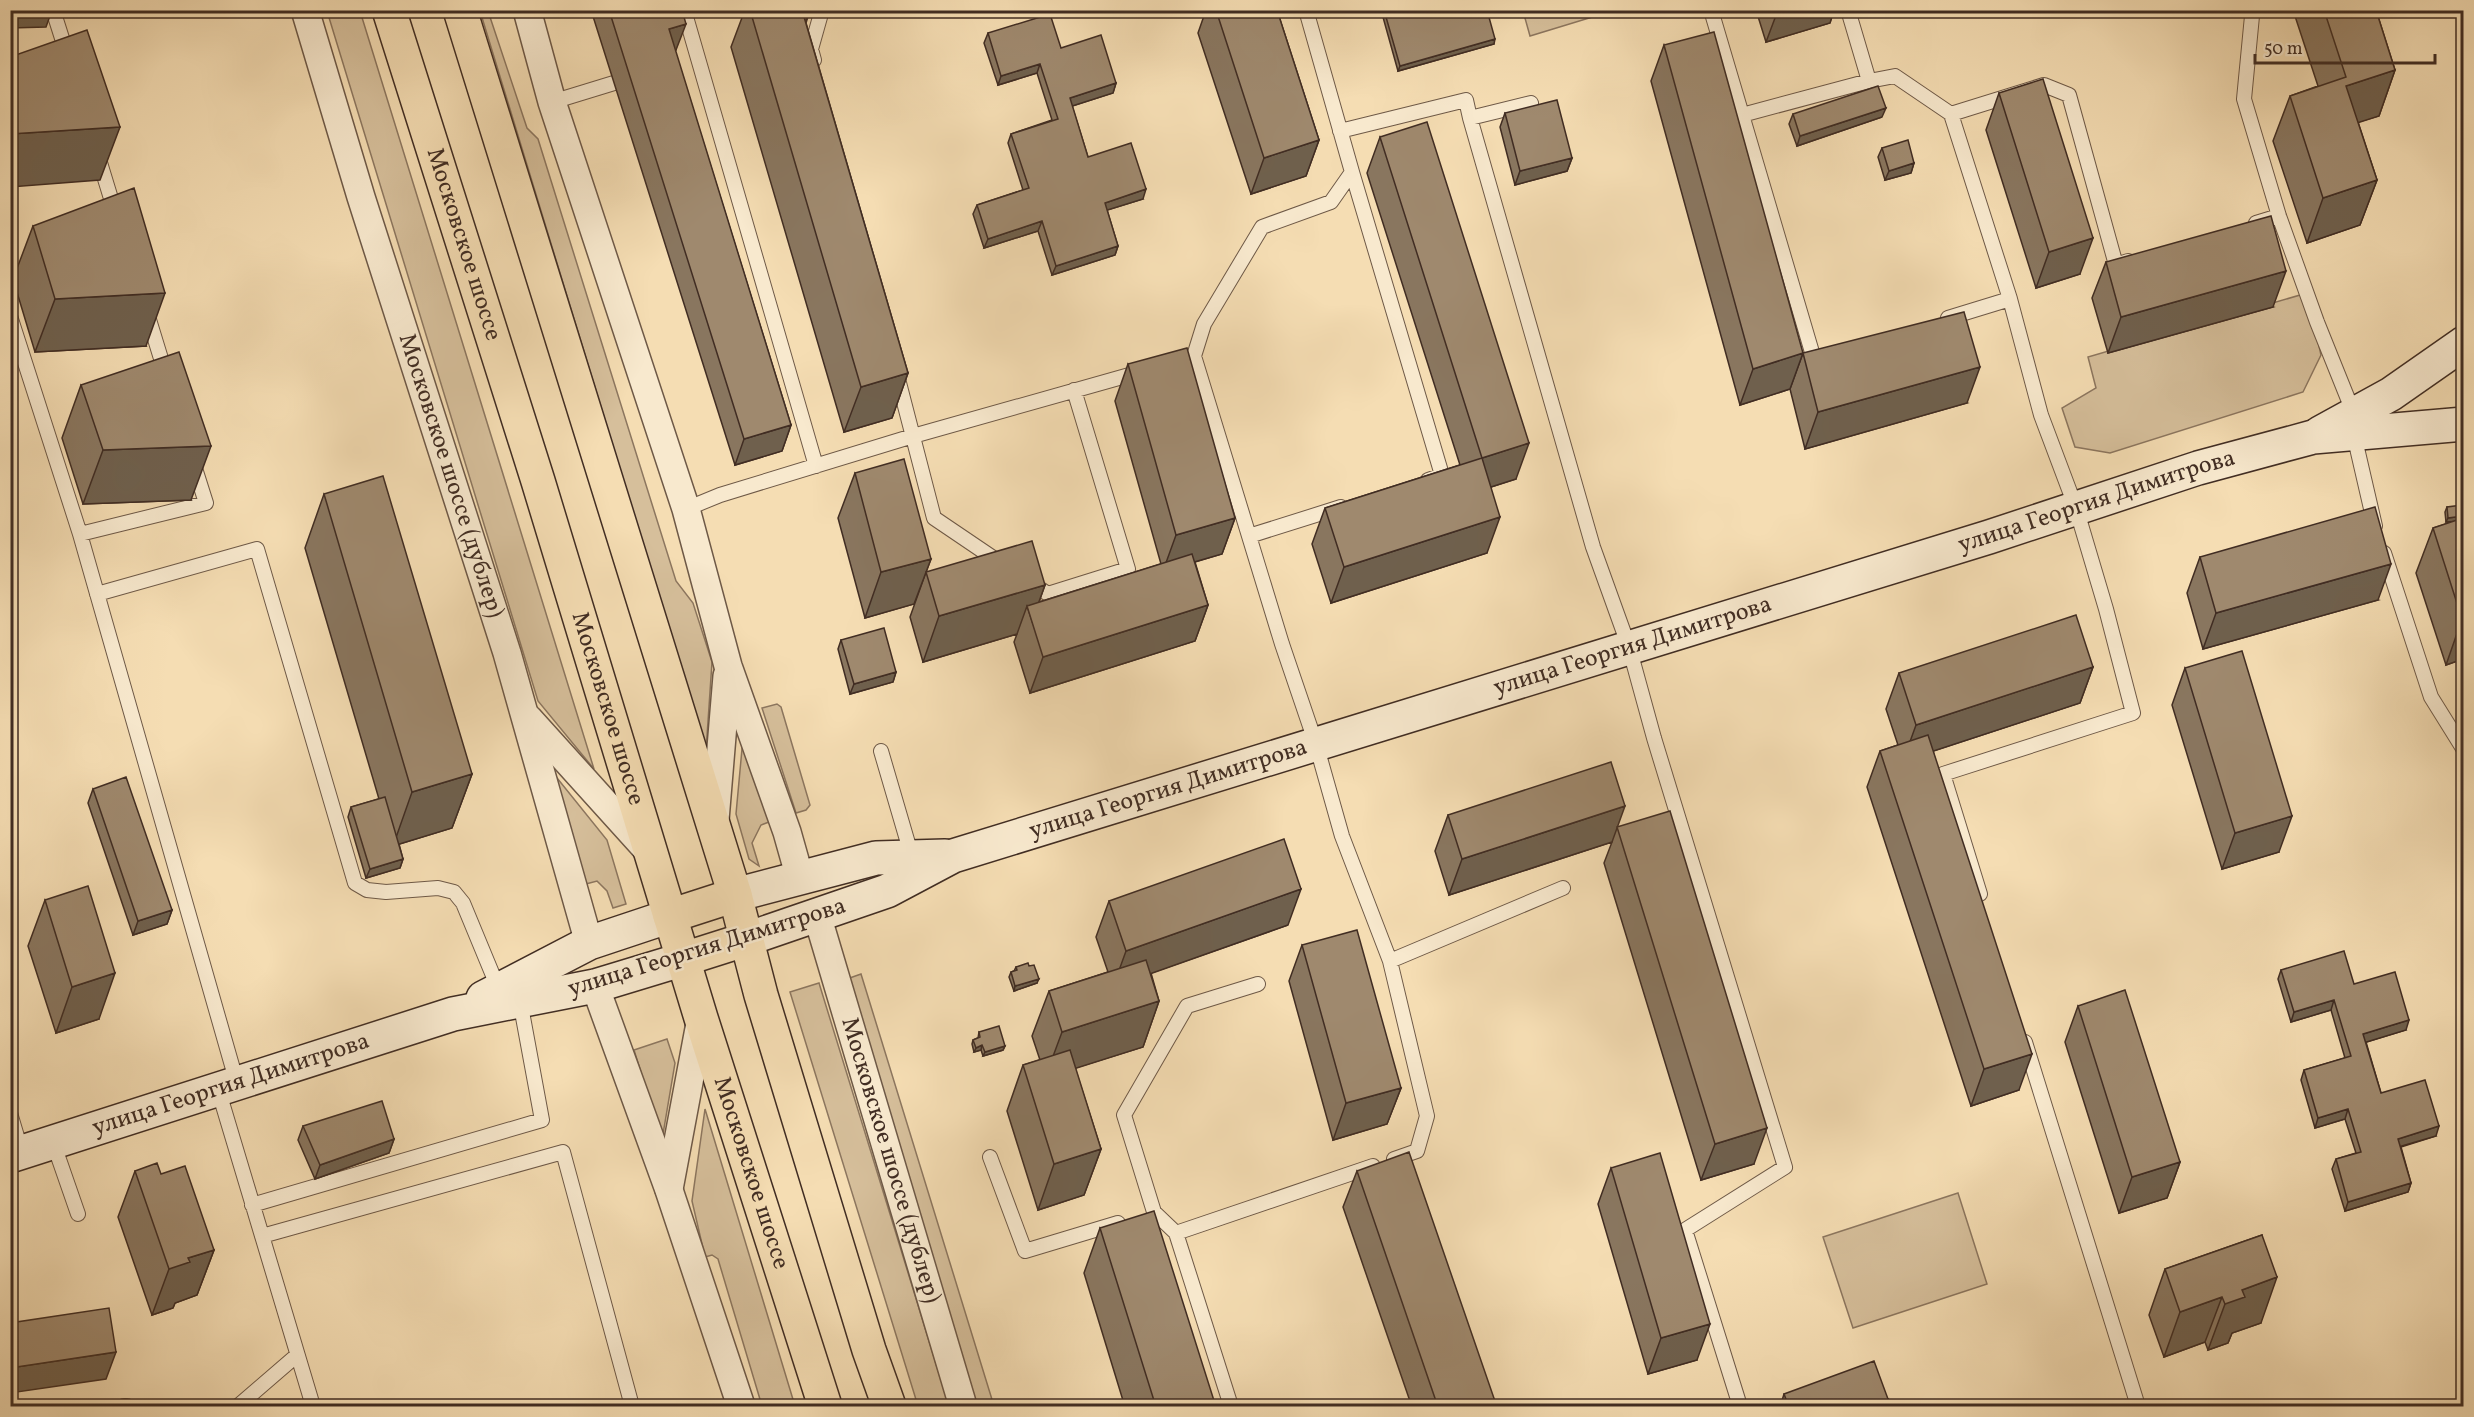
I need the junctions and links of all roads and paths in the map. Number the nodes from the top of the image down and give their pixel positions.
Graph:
1 (53, 10) edge
2 (305, 10) edge
3 (389, 10) edge
4 (460, 10) edge
5 (527, 10) edge
6 (684, 10) edge
7 (822, 10) edge
8 (1306, 10) edge
9 (1711, 10) edge
10 (1848, 10) edge
11 (2250, 10) edge
12 (71, 68) edge
13 (817, 71) edge
14 (1869, 81) junction
15 (614, 83) dead end
16 (552, 102) junction
17 (1531, 103) dead end
18 (1951, 114) junction
19 (1742, 115) junction
20 (1470, 118) junction
21 (1340, 130) junction
22 (96, 148) edge
23 (1352, 172) junction
24 (2279, 216) junction
25 (2247, 226) edge
26 (121, 228) edge
27 (2137, 258) edge
28 (142, 297) edge
29 (2010, 299) junction
30 (10, 316) edge
31 (1934, 322) edge
32 (2463, 343) edge
33 (1836, 352) edge
34 (892, 356) edge
35 (1194, 356) junction
36 (1173, 362) edge
37 (1150, 369) edge
38 (170, 388) edge
39 (1074, 390) junction
40 (2463, 424) edge
41 (2354, 425) junction
42 (913, 436) junction
43 (188, 446) edge
44 (816, 466) junction
45 (1419, 482) edge
46 (1351, 504) edge
47 (2076, 508) junction
48 (686, 509) junction
49 (80, 534) junction
50 (1249, 536) junction
51 (97, 594) junction
52 (1629, 647) junction
53 (728, 666) junction
54 (524, 714) junction
55 (1316, 744) junction
56 (2463, 750) edge
57 (881, 751) dead end
58 (714, 831) junction
59 (652, 856) junction
60 (953, 856) junction
61 (912, 857) junction
62 (800, 878) junction
63 (1563, 888) dead end
64 (735, 895) junction
65 (1984, 910) edge
66 (817, 915) junction
67 (670, 916) junction
68 (747, 939) junction
69 (589, 943) junction
70 (684, 959) junction
71 (1390, 961) junction
72 (1258, 984) dead end
73 (596, 986) junction
74 (509, 995) junction
75 (701, 1018) junction
76 (2023, 1034) edge
77 (228, 1086) junction
78 (10, 1113) edge
79 (53, 1142) junction
80 (16, 1155) edge
81 (990, 1156) dead end
82 (669, 1190) junction
83 (252, 1205) junction
84 (78, 1214) dead end
85 (1143, 1215) junction
86 (1176, 1233) junction
87 (262, 1236) junction
88 (296, 1356) junction
89 (238, 1407) edge
90 (313, 1407) edge
91 (632, 1407) edge
92 (741, 1407) edge
93 (825, 1407) edge
94 (889, 1407) edge
95 (963, 1407) edge
96 (1231, 1407) edge
97 (1740, 1407) edge
98 (2138, 1407) edge

1 - 12 lane
2 - 54 street, Московское шоссе (дублер)
3 - 59 main road, Московское шоссе
4 - 58 main road
5 - 16 street
6 - 44 lane
7 - 13 lane
8 - 21 lane
9 - 19 lane
10 - 14 lane
11 - 24 lane
14 - 18 lane
14 - 19 lane
15 - 16 lane
16 - 48 street
17 - 20 lane
18 - 27 lane
18 - 29 lane
19 - 33 lane
20 - 21 lane
20 - 52 lane
21 - 23 lane
22 - 26 lane
23 - 35 lane
23 - 45 lane
24 - 25 lane
24 - 41 lane
28 - 38 lane
29 - 31 lane
29 - 47 lane
30 - 49 lane
32 - 41 main road, улица Георгия Димитрова
34 - 42 lane
35 - 36 lane
35 - 50 lane
37 - 39 lane
39 - 42 lane
39 - 42 lane
40 - 41 main road, улица Георгия Димитрова
41 - 47 main road, улица Георгия Димитрова
41 - 56 lane
42 - 44 lane
43 - 49 lane
44 - 48 lane
46 - 50 lane
47 - 52 main road, улица Георгия Димитрова
47 - 65 lane
48 - 53 street
49 - 51 lane
50 - 55 lane
51 - 74 lane
51 - 77 lane
52 - 55 main road, улица Георгия Димитрова
52 - 97 lane
53 - 58 street
53 - 62 street
54 - 59 street
54 - 69 street, Московское шоссе (дублер)
55 - 60 main road, улица Георгия Димитрова
55 - 71 lane
57 - 61 lane
58 - 64 main road
59 - 67 main road, Московское шоссе
60 - 61 main road, улица Георгия Димитрова
60 - 66 main road, улица Георгия Димитрова
61 - 62 main road, улица Георгия Димитрова
62 - 64 main road, улица Георгия Димитрова
63 - 71 lane
64 - 67 main road, улица Георгия Димитрова
64 - 68 main road
66 - 68 main road, улица Георгия Димитрова
66 - 95 street, Московское шоссе (дублер)
67 - 69 main road, улица Георгия Димитрова
67 - 70 main road, Московское шоссе
68 - 70 main road, улица Георгия Димитрова
68 - 94 main road
69 - 74 main road, улица Георгия Димитрова
70 - 73 main road, улица Георгия Димитрова
70 - 75 main road, Московское шоссе
71 - 86 lane
72 - 85 lane
73 - 74 main road, улица Георгия Димитрова
73 - 82 street
74 - 77 main road, улица Георгия Димитрова
74 - 83 lane
75 - 82 street
75 - 93 main road, Московское шоссе
76 - 98 lane
77 - 79 main road, улица Георгия Димитрова
77 - 83 lane
78 - 80 lane
79 - 80 main road, улица Георгия Димитрова
79 - 84 lane
81 - 85 lane
82 - 92 street
83 - 87 lane
85 - 86 lane
86 - 96 lane
87 - 88 lane
87 - 91 lane
88 - 89 lane
88 - 90 lane

